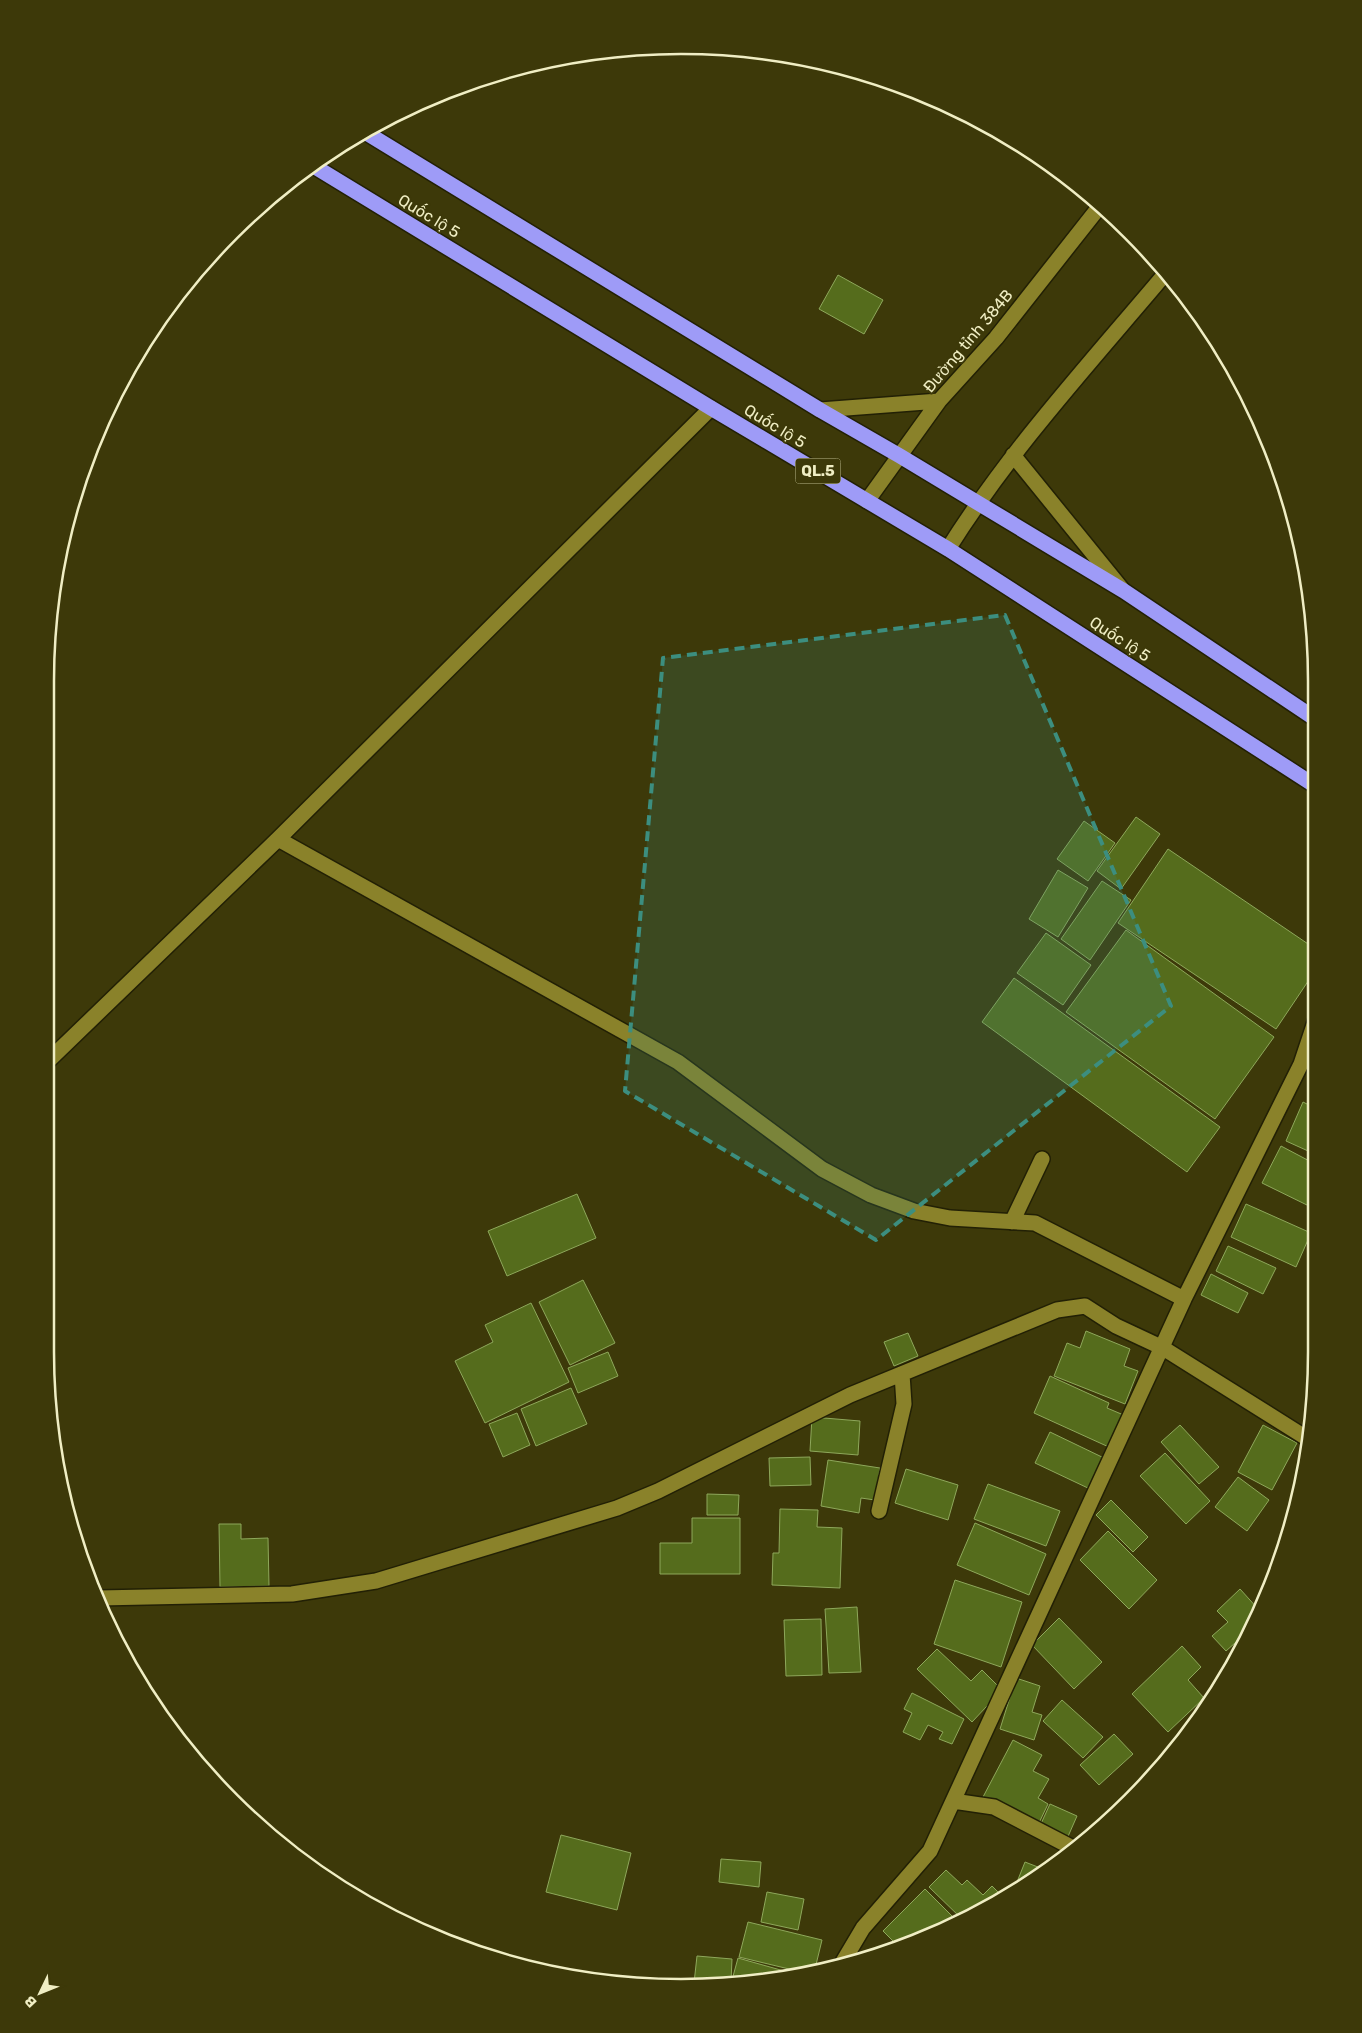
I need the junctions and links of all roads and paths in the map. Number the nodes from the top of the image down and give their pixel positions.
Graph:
1 (371, 136) edge
2 (319, 169) edge
3 (1097, 210) edge
4 (1162, 278) edge
5 (939, 401) junction
6 (711, 408) junction
7 (820, 410) junction
8 (1013, 455) junction
9 (900, 456) junction
10 (867, 501) junction
11 (977, 502) junction
12 (948, 549) junction
13 (1124, 591) junction
14 (1308, 714) edge
15 (1308, 781) edge
16 (278, 839) junction
17 (1308, 1043) edge
18 (54, 1055) edge
19 (1042, 1159) dead end
20 (1012, 1222) junction
21 (1181, 1306) junction
22 (1166, 1342) junction
23 (902, 1374) junction
24 (1303, 1435) edge
25 (879, 1511) dead end
26 (104, 1598) edge
27 (954, 1802) junction
28 (1068, 1846) edge
29 (845, 1958) edge

1 - 7 highway
2 - 6 highway, Quốc lộ 5 / QL.5
3 - 5 street, Đường tỉnh 384B
4 - 8 street
5 - 7 street
5 - 9 street, Đường tỉnh 384B
6 - 10 highway, Quốc lộ 5 / QL.5
6 - 16 street
7 - 9 highway
8 - 11 street
8 - 13 street
9 - 10 street, Đường tỉnh 384B
9 - 11 highway
10 - 12 highway, Quốc lộ 5 / QL.5
11 - 12 street
11 - 13 highway
12 - 15 highway, Quốc lộ 5 / QL.5
13 - 14 highway
16 - 18 street
16 - 20 street
17 - 21 street
19 - 20 street
20 - 21 street
21 - 22 street
22 - 23 street
22 - 24 street
22 - 27 street
23 - 25 street
23 - 26 street
27 - 28 street
27 - 29 street

